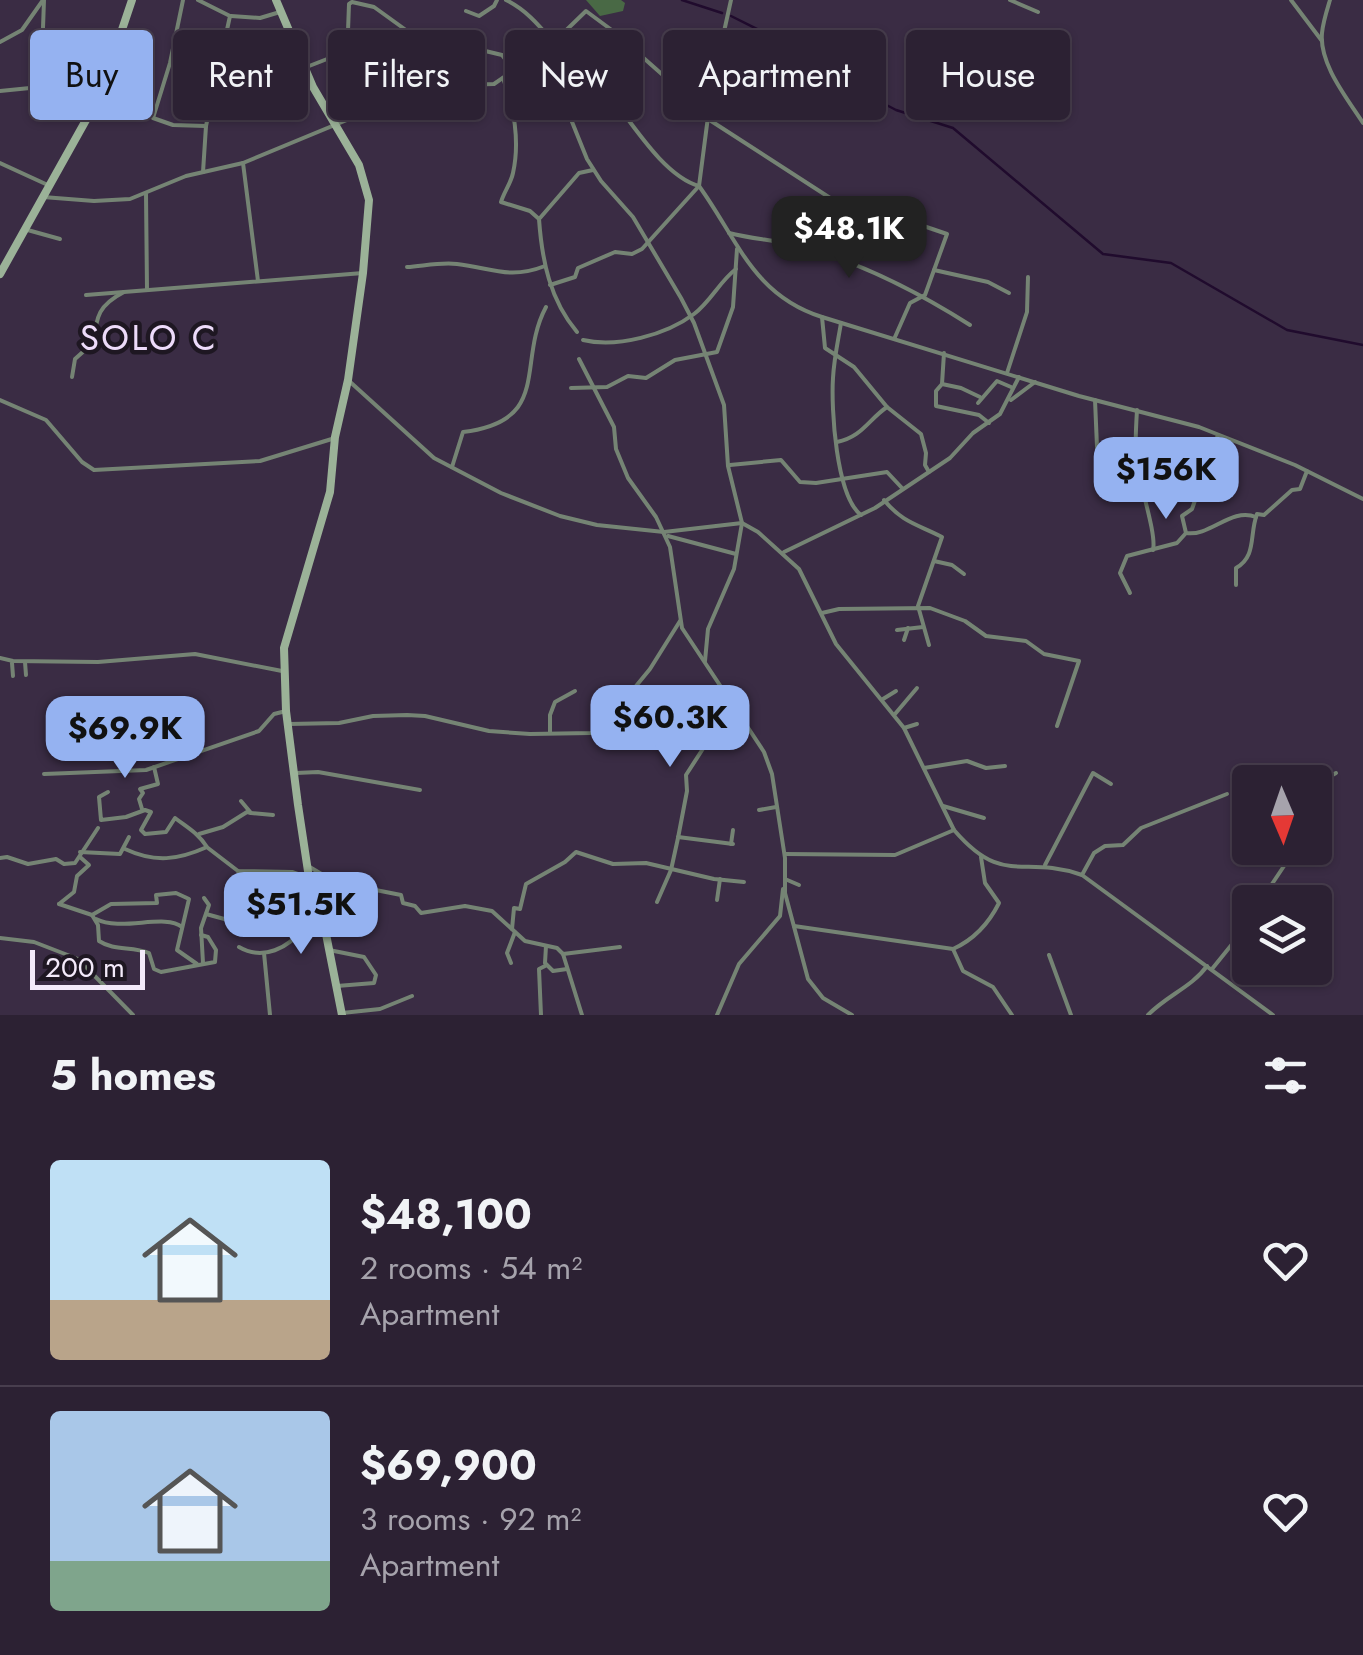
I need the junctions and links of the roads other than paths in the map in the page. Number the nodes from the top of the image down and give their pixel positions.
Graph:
1 (43, 0) edge
2 (132, 0) edge
3 (183, 0) edge
4 (198, 0) edge
5 (276, 0) edge
6 (496, 0) edge
7 (506, 0) edge
8 (731, 0) edge
9 (1010, 0) edge
10 (1291, 0) edge
11 (1330, 0) edge
12 (352, 1) edge
13 (466, 11) dead end
14 (280, 12) junction
15 (1038, 12) dead end
16 (230, 16) junction
17 (288, 30) edge
18 (542, 30) edge
19 (566, 30) edge
20 (610, 30) edge
21 (725, 30) edge
22 (1322, 41) junction
23 (0, 42) edge
24 (505, 58) edge
25 (643, 61) edge
26 (308, 66) edge
27 (308, 75) edge
28 (503, 78) joint
29 (663, 79) edge
30 (0, 91) edge
31 (572, 120) edge
32 (630, 120) edge
33 (708, 120) edge
34 (713, 120) edge
35 (1363, 123) edge
36 (336, 125) junction
37 (206, 126) junction
38 (0, 163) edge
39 (243, 163) junction
40 (593, 170) junction
41 (203, 172) junction
42 (50, 186) junction
43 (699, 186) junction
44 (146, 194) junction
45 (43, 197) junction
46 (543, 211) junction
47 (533, 212) junction
48 (540, 220) junction
49 (24, 228) junction
50 (728, 233) junction
51 (60, 239) dead end
52 (647, 242) junction
53 (737, 250) junction
54 (545, 266) junction
55 (408, 267) dead end
56 (736, 269) junction
57 (934, 270) junction
58 (363, 273) junction
59 (0, 274) edge
60 (1028, 277) dead end
61 (258, 280) junction
62 (550, 285) junction
63 (147, 289) junction
64 (128, 290) junction
65 (1009, 293) dead end
66 (86, 295) dead end
67 (923, 297) junction
68 (546, 307) dead end
69 (689, 316) junction
70 (822, 317) junction
71 (841, 323) junction
72 (970, 325) dead end
73 (577, 332) dead end
74 (895, 337) junction
75 (583, 340) dead end
76 (944, 353) junction
77 (705, 356) junction
78 (836, 356) junction
79 (579, 360) dead end
80 (1006, 372) junction
81 (72, 377) dead end
82 (1019, 377) junction
83 (348, 380) junction
84 (1035, 382) junction
85 (942, 384) junction
86 (571, 388) dead end
87 (593, 388) junction
88 (1011, 390) junction
89 (0, 400) edge
90 (1095, 400) junction
91 (1007, 403) junction
92 (888, 407) junction
93 (1137, 410) junction
94 (989, 424) junction
95 (1218, 436) junction
96 (335, 438) junction
97 (837, 442) junction
98 (728, 466) junction
99 (452, 469) junction
100 (1307, 471) junction
101 (929, 472) junction
102 (844, 479) junction
103 (902, 488) junction
104 (1108, 489) dead end
105 (1200, 490) junction
106 (1206, 499) dead end
107 (1363, 499) edge
108 (884, 500) junction
109 (861, 514) junction
110 (1256, 517) junction
111 (742, 524) junction
112 (1186, 533) junction
113 (664, 534) junction
114 (1152, 550) junction
115 (784, 552) junction
116 (736, 554) junction
117 (934, 560) junction
118 (964, 574) dead end
119 (1236, 584) dead end
120 (1130, 593) dead end
121 (918, 606) junction
122 (822, 614) junction
123 (680, 621) junction
124 (923, 627) junction
125 (908, 628) junction
126 (897, 630) dead end
127 (904, 640) dead end
128 (929, 645) dead end
129 (0, 658) edge
130 (12, 661) junction
131 (25, 662) junction
132 (705, 663) junction
133 (284, 671) junction
134 (26, 675) dead end
135 (14, 676) dead end
136 (916, 688) dead end
137 (576, 690) dead end
138 (896, 691) dead end
139 (883, 699) junction
140 (732, 700) junction
141 (286, 712) junction
142 (895, 714) junction
143 (287, 724) junction
144 (917, 724) dead end
145 (1058, 726) dead end
146 (904, 728) junction
147 (550, 734) junction
148 (1005, 766) dead end
149 (154, 767) junction
150 (924, 768) junction
151 (293, 773) junction
152 (1336, 773) dead end
153 (44, 774) dead end
154 (1332, 775) edge
155 (1111, 784) dead end
156 (420, 790) dead end
157 (108, 792) dead end
158 (1226, 794) dead end
159 (241, 801) dead end
160 (943, 806) junction
161 (776, 807) junction
162 (142, 809) junction
163 (760, 810) dead end
164 (251, 813) junction
165 (274, 814) dead end
166 (984, 818) dead end
167 (98, 828) dead end
168 (734, 830) dead end
169 (954, 830) junction
170 (199, 834) junction
171 (678, 837) junction
172 (207, 847) junction
173 (125, 849) junction
174 (136, 853) junction
175 (784, 854) junction
176 (80, 855) junction
177 (981, 857) junction
178 (0, 858) edge
179 (1045, 865) junction
180 (308, 866) junction
181 (669, 866) junction
182 (238, 871) junction
183 (1082, 875) junction
184 (310, 878) junction
185 (720, 879) junction
186 (744, 882) dead end
187 (784, 882) junction
188 (799, 884) dead end
189 (204, 898) dead end
190 (717, 900) dead end
191 (657, 902) dead end
192 (206, 914) junction
193 (94, 916) junction
194 (324, 924) junction
195 (794, 926) junction
196 (182, 928) junction
197 (514, 931) junction
198 (202, 935) junction
199 (0, 938) edge
200 (1232, 942) edge
201 (546, 946) junction
202 (240, 947) dead end
203 (620, 948) dead end
204 (953, 948) junction
205 (329, 950) junction
206 (264, 953) junction
207 (564, 954) junction
208 (1048, 955) dead end
209 (200, 963) junction
210 (511, 963) dead end
211 (545, 964) junction
212 (1209, 968) junction
213 (567, 969) junction
214 (336, 986) junction
215 (412, 996) dead end
216 (380, 1009) junction
217 (342, 1014) edge
218 (133, 1015) edge
219 (270, 1015) edge
220 (386, 1015) edge
221 (541, 1015) edge
222 (582, 1015) edge
223 (717, 1015) edge
224 (852, 1015) edge
225 (1012, 1015) edge
226 (1071, 1015) edge
227 (1148, 1015) edge
228 (1273, 1015) edge

1 - 23 street
1 - 30 street
2 - 42 main road
3 - 37 street
4 - 16 street
5 - 14 main road
6 - 13 street
7 - 18 street
8 - 21 street
9 - 15 street
10 - 22 street
11 - 22 street
12 - 24 street
12 - 26 street
14 - 16 street
14 - 17 main road
16 - 37 street
19 - 20 street
22 - 35 street
25 - 29 street
27 - 36 main road
28 - 36 street
28 - 47 street
31 - 40 street
32 - 43 street
33 - 43 street
34 - 57 street
36 - 39 street
36 - 58 main road
37 - 41 street
38 - 42 street
39 - 41 street
39 - 61 street
40 - 46 street
40 - 52 street
41 - 44 street
42 - 45 main road
43 - 50 street
43 - 52 street
44 - 45 street
44 - 63 street
45 - 49 main road
46 - 47 street
46 - 48 street
47 - 48 street
48 - 54 street
49 - 51 street
49 - 59 main road
50 - 53 street
50 - 67 street
52 - 62 street
52 - 69 street
53 - 56 street
53 - 70 street
54 - 55 street
54 - 62 street
56 - 69 street
56 - 77 street
57 - 65 street
57 - 67 street
58 - 61 street
58 - 83 main road
60 - 80 street
61 - 63 street
62 - 73 street
63 - 64 street
64 - 66 street
64 - 81 street
67 - 72 street
67 - 74 street
68 - 99 street
69 - 75 street
69 - 77 street
70 - 71 street
70 - 78 street
71 - 74 street
71 - 78 street
74 - 76 street
76 - 80 street
76 - 85 street
77 - 87 street
77 - 98 street
78 - 92 street
78 - 97 street
79 - 87 street
80 - 82 street
80 - 88 street
82 - 84 street
82 - 88 street
83 - 96 main road
83 - 99 street
84 - 90 street
84 - 91 street
85 - 88 street
85 - 94 street
86 - 87 street
87 - 113 street
88 - 91 street
89 - 96 street
90 - 93 street
90 - 104 street
91 - 94 street
92 - 97 street
92 - 101 street
93 - 95 street
93 - 114 street
94 - 101 street
95 - 100 street
95 - 105 street
96 - 133 main road
97 - 102 street
98 - 102 street
98 - 111 street
99 - 113 street
100 - 107 street
100 - 110 street
101 - 103 street
102 - 103 street
102 - 109 street
103 - 108 street
105 - 106 street
105 - 112 street
108 - 109 street
108 - 117 street
109 - 115 street
110 - 112 street
110 - 119 street
111 - 113 street
111 - 115 street
111 - 116 street
112 - 114 street
113 - 116 street
113 - 123 street
114 - 120 street
115 - 122 street
116 - 132 street
117 - 118 street
117 - 121 street
121 - 122 street
121 - 124 street
121 - 145 street
122 - 139 street
123 - 132 street
123 - 147 street
124 - 125 street
124 - 128 street
125 - 126 street
125 - 127 street
129 - 130 street
130 - 131 street
130 - 135 street
131 - 133 street
131 - 134 street
132 - 140 street
133 - 141 main road
136 - 142 street
137 - 147 street
138 - 139 street
139 - 142 street
140 - 161 street
140 - 171 street
141 - 143 main road
141 - 149 street
142 - 146 street
143 - 147 street
143 - 151 main road
144 - 146 street
146 - 150 street
148 - 150 street
149 - 153 street
149 - 162 street
150 - 160 street
151 - 156 street
151 - 180 main road
152 - 154 street
155 - 179 street
157 - 162 street
158 - 183 street
159 - 164 street
160 - 166 street
160 - 169 street
161 - 163 street
161 - 175 street
162 - 170 street
164 - 165 street
164 - 170 street
167 - 176 street
168 - 171 street
169 - 175 street
169 - 177 street
170 - 172 street
171 - 181 street
172 - 174 street
172 - 182 street
173 - 174 street
173 - 174 street
173 - 176 street
175 - 187 street
176 - 178 street
176 - 193 street
177 - 179 street
177 - 204 street
179 - 183 street
180 - 184 main road
180 - 197 street
181 - 185 street
181 - 191 street
181 - 197 street
182 - 184 street
182 - 192 street
183 - 212 street
184 - 194 main road
185 - 186 street
185 - 190 street
187 - 188 street
187 - 195 street
187 - 223 street
189 - 192 street
192 - 198 street
193 - 196 street
193 - 196 street
193 - 209 street
194 - 205 main road
194 - 206 street
195 - 204 street
195 - 224 street
196 - 209 street
197 - 201 street
197 - 210 street
198 - 209 street
198 - 209 street
199 - 218 street
200 - 212 street
201 - 207 street
201 - 211 street
202 - 206 street
203 - 207 street
204 - 225 street
205 - 214 main road
205 - 214 street
206 - 219 street
207 - 213 street
208 - 226 street
211 - 213 street
211 - 221 street
212 - 227 street
212 - 228 street
213 - 222 street
214 - 217 main road
215 - 216 street
216 - 217 street
216 - 220 street

